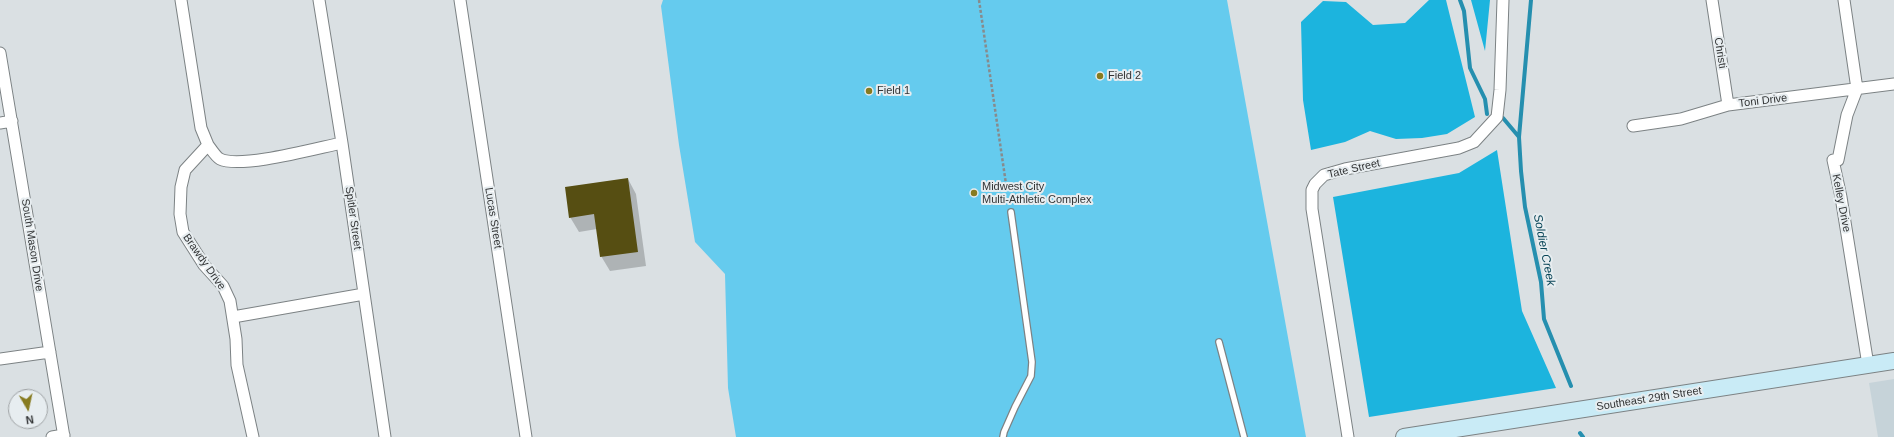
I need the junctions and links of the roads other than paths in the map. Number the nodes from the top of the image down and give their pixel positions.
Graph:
1 (181, 0) edge
2 (319, 0) edge
3 (460, 0) edge
4 (1503, 0) edge
5 (1712, 0) edge
6 (1844, 0) edge
7 (0, 53) edge
8 (1894, 84) edge
9 (1858, 89) junction
10 (1728, 105) junction
11 (12, 121) junction
12 (0, 123) edge
13 (1633, 126) dead end
14 (342, 143) junction
15 (208, 145) junction
16 (1010, 212) dead end
17 (364, 294) junction
18 (233, 317) junction
19 (1219, 342) dead end
20 (50, 352) junction
21 (0, 359) edge
22 (1894, 360) edge
23 (1868, 365) junction
24 (1444, 434) edge
25 (64, 436) edge
26 (52, 437) edge
27 (253, 437) edge
28 (385, 437) edge
29 (526, 437) edge
30 (1003, 437) edge
31 (1244, 437) edge
32 (1348, 437) edge
33 (1404, 437) edge

1 - 15 street
2 - 14 street, Spitler Street
3 - 29 street, Lucas Street
4 - 32 street, Tate Street
5 - 10 street, Christi
6 - 9 street
7 - 11 street, South Mason Drive
8 - 9 street, Toni Drive
9 - 10 street, Toni Drive
9 - 23 street, Kelley Drive
10 - 13 street, Toni Drive
11 - 12 street
11 - 20 street, South Mason Drive
14 - 15 street
14 - 17 street, Spitler Street
15 - 18 street, Brawdy Drive
16 - 30 lane
17 - 18 street
17 - 28 street, Spitler Street
18 - 27 street, Brawdy Drive
19 - 31 lane
20 - 21 street
20 - 25 street, South Mason Drive
22 - 23 main road, Southeast 29th Street
23 - 24 main road, Southeast 29th Street
24 - 33 main road, Southeast 29th Street
25 - 26 street

